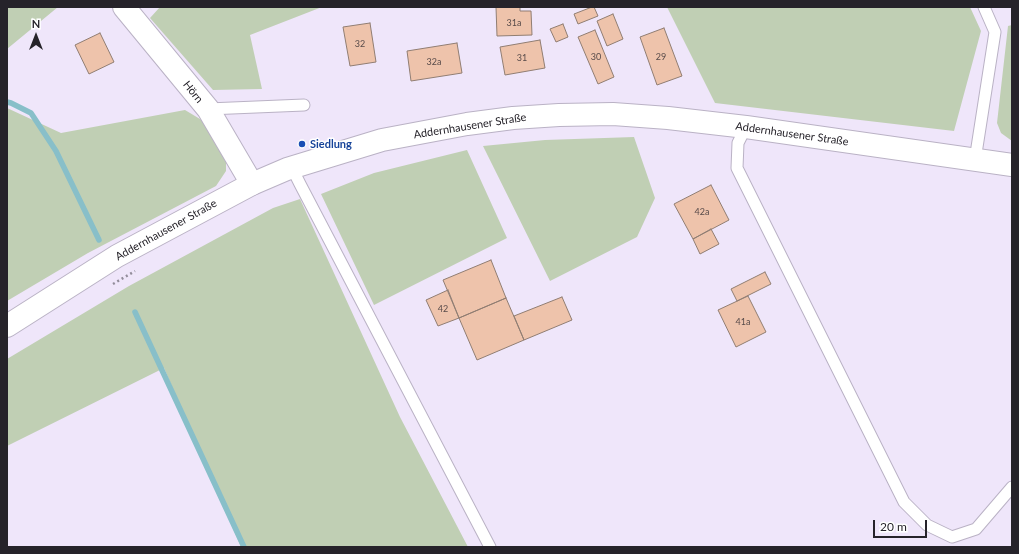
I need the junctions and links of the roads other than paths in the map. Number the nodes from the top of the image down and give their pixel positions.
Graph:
1 (124, 7) edge
2 (984, 7) edge
3 (304, 105) dead end
4 (208, 109) junction
5 (746, 127) junction
6 (975, 160) junction
7 (1012, 165) edge
8 (292, 168) junction
9 (252, 184) junction
10 (7, 326) edge
11 (1012, 487) edge
12 (490, 547) edge

1 - 4 street, Hörn
2 - 6 lane
3 - 4 lane
4 - 9 street, Hörn
5 - 6 street, Addernhausener Straße
5 - 8 street, Addernhausener Straße
5 - 11 lane
6 - 7 street, Addernhausener Straße
8 - 9 street, Addernhausener Straße
8 - 12 lane
9 - 10 street, Addernhausener Straße

